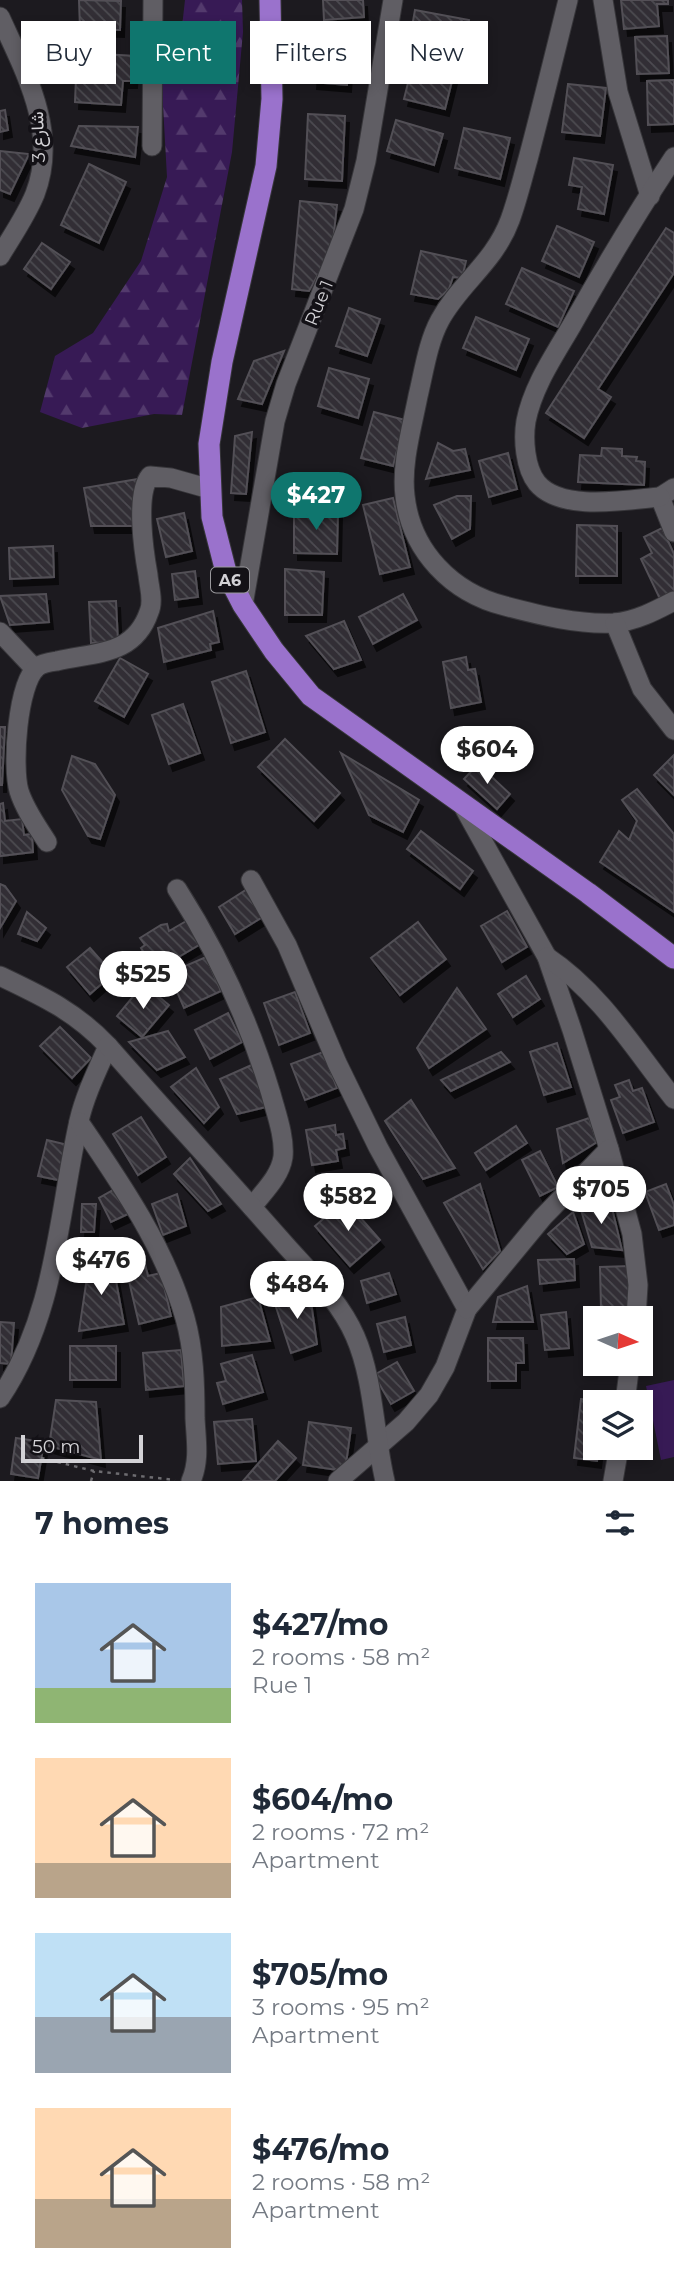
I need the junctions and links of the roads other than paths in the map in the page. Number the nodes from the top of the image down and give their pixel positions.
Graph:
1 (153, 0) edge
2 (270, 0) edge
3 (393, 0) edge
4 (568, 0) edge
5 (603, 0) edge
6 (0, 17) edge
7 (152, 146) dead end
8 (674, 157) edge
9 (650, 196) junction
10 (0, 256) edge
11 (210, 489) junction
12 (667, 492) edge
13 (674, 532) edge
14 (674, 601) edge
15 (243, 605) junction
16 (615, 623) junction
17 (0, 632) edge
18 (35, 669) junction
19 (674, 730) edge
20 (463, 804) junction
21 (47, 842) dead end
22 (251, 880) dead end
23 (177, 889) dead end
24 (547, 957) junction
25 (674, 958) edge
26 (0, 976) edge
27 (108, 1046) junction
28 (674, 1100) edge
29 (79, 1122) junction
30 (609, 1149) junction
31 (252, 1207) junction
32 (636, 1306) edge
33 (467, 1309) junction
34 (0, 1398) edge
35 (378, 1445) junction
36 (617, 1460) edge
37 (183, 1480) edge
38 (338, 1481) edge
39 (385, 1481) edge
40 (613, 1481) edge

1 - 7 street
2 - 11 highway, A6
3 - 15 street, Rue 1
4 - 16 street
5 - 9 street
6 - 10 street, شارع 3
8 - 9 street
9 - 12 street
11 - 15 highway, A6
11 - 18 street
12 - 13 street
14 - 16 street
15 - 20 highway, A6
16 - 19 street
17 - 18 street
18 - 21 street
20 - 24 street
20 - 25 highway, A6
22 - 33 street
23 - 31 street
24 - 28 street
24 - 30 street
26 - 27 street
27 - 29 street
27 - 31 street
29 - 34 street
29 - 37 street
30 - 32 street
30 - 33 street
31 - 35 street
33 - 35 street
35 - 38 street
35 - 39 street
36 - 40 street

